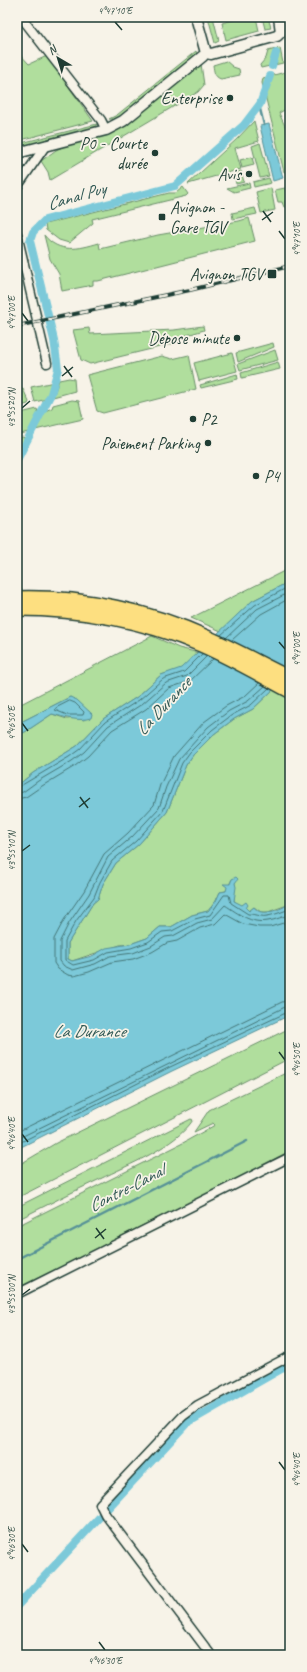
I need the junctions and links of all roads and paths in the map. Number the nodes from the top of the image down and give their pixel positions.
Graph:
1 (21, 17) edge
2 (196, 17) edge
3 (279, 17) edge
4 (204, 54) junction
5 (106, 130) junction
6 (46, 145) junction
7 (17, 153) edge
8 (17, 187) edge
9 (17, 234) edge
10 (47, 363) dead end
11 (17, 598) edge
12 (17, 609) edge
13 (290, 678) edge
14 (290, 691) edge
15 (290, 1157) edge
16 (17, 1294) edge
17 (290, 1356) edge
18 (211, 1655) edge

1 - 5 street
2 - 4 street
3 - 4 street
4 - 5 street
5 - 6 street
6 - 7 street
6 - 8 street
9 - 10 street
11 - 13 highway
12 - 14 highway
15 - 16 street
17 - 18 street

